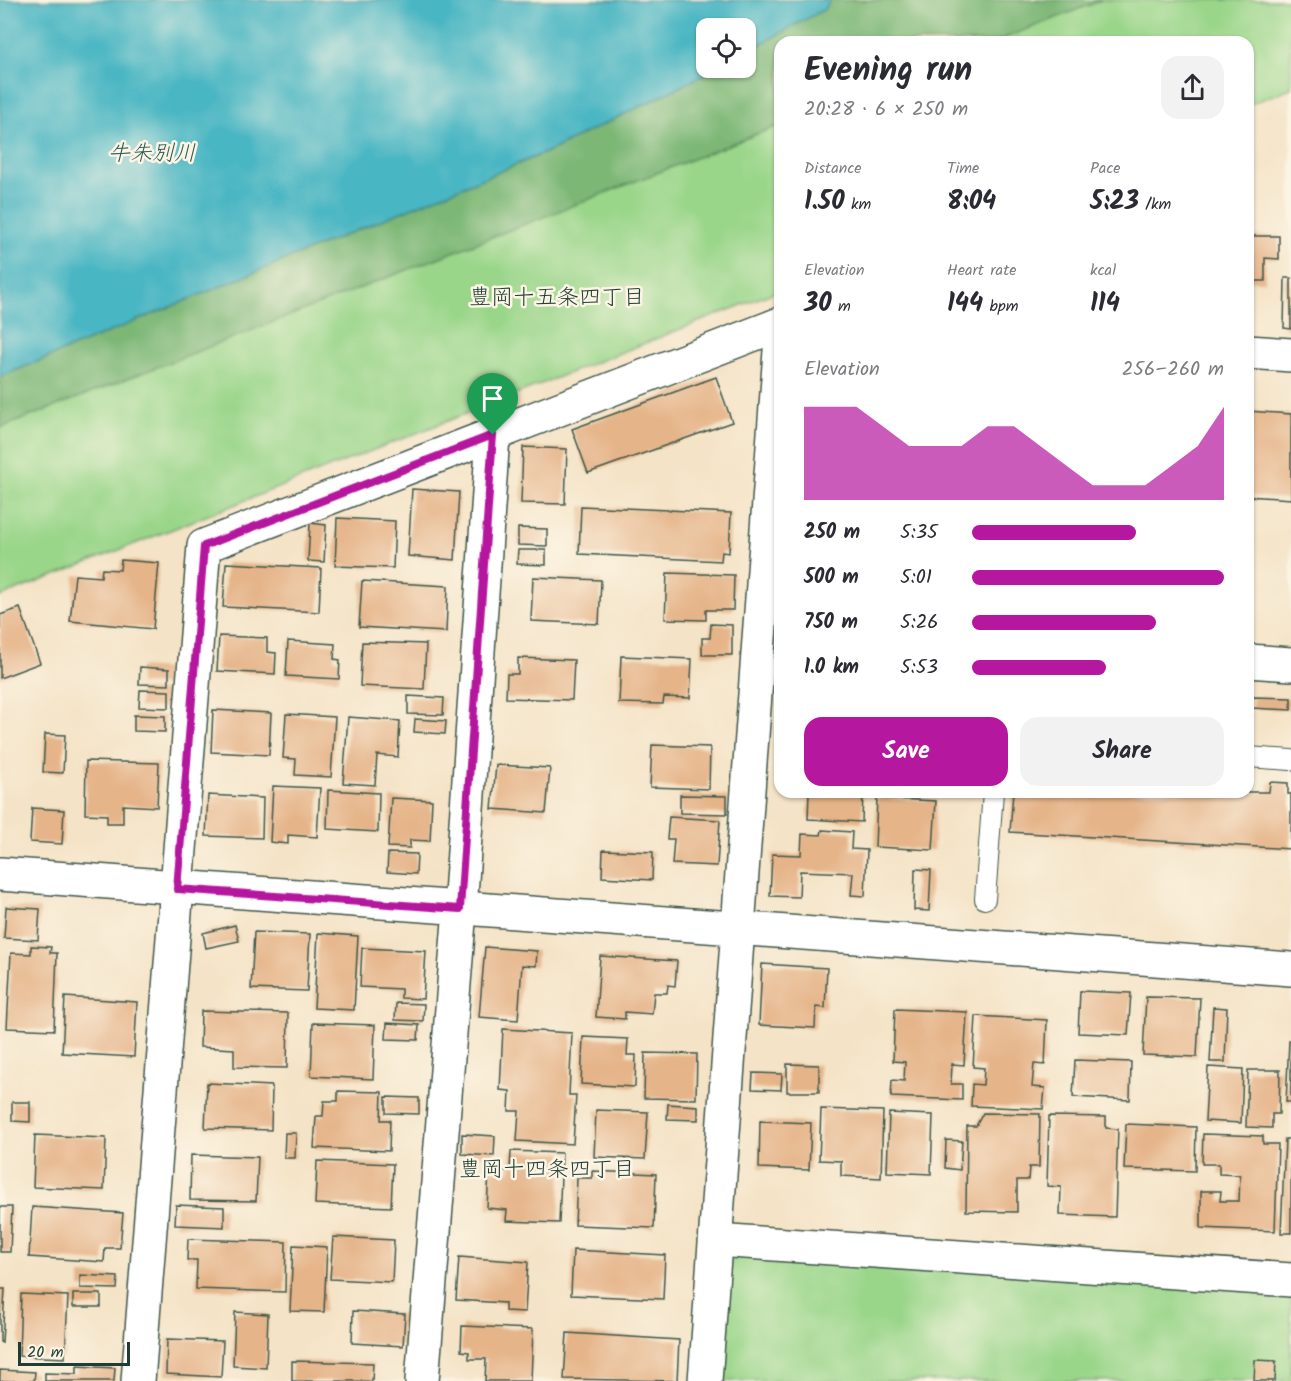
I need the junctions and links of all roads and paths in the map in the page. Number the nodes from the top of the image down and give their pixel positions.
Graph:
1 (774, 326) edge
2 (1254, 352) edge
3 (1291, 355) edge
4 (493, 435) junction
5 (774, 501) edge
6 (769, 626) edge
7 (1254, 661) edge
8 (1291, 664) edge
9 (1254, 757) edge
10 (1291, 760) edge
11 (993, 798) edge
12 (0, 874) edge
13 (177, 889) junction
14 (985, 899) dead end
15 (460, 909) junction
16 (740, 929) junction
17 (1291, 969) edge
18 (716, 1240) junction
19 (1291, 1280) edge
20 (138, 1381) edge
21 (422, 1381) edge
22 (705, 1381) edge

1 - 4 street
2 - 3 street
4 - 13 street
4 - 15 street
5 - 6 street
6 - 16 street
7 - 8 street
9 - 10 lane
11 - 14 lane
12 - 13 street
13 - 15 street
13 - 20 street
15 - 16 street
15 - 21 street
16 - 17 street
16 - 18 street
18 - 19 street
18 - 22 street

